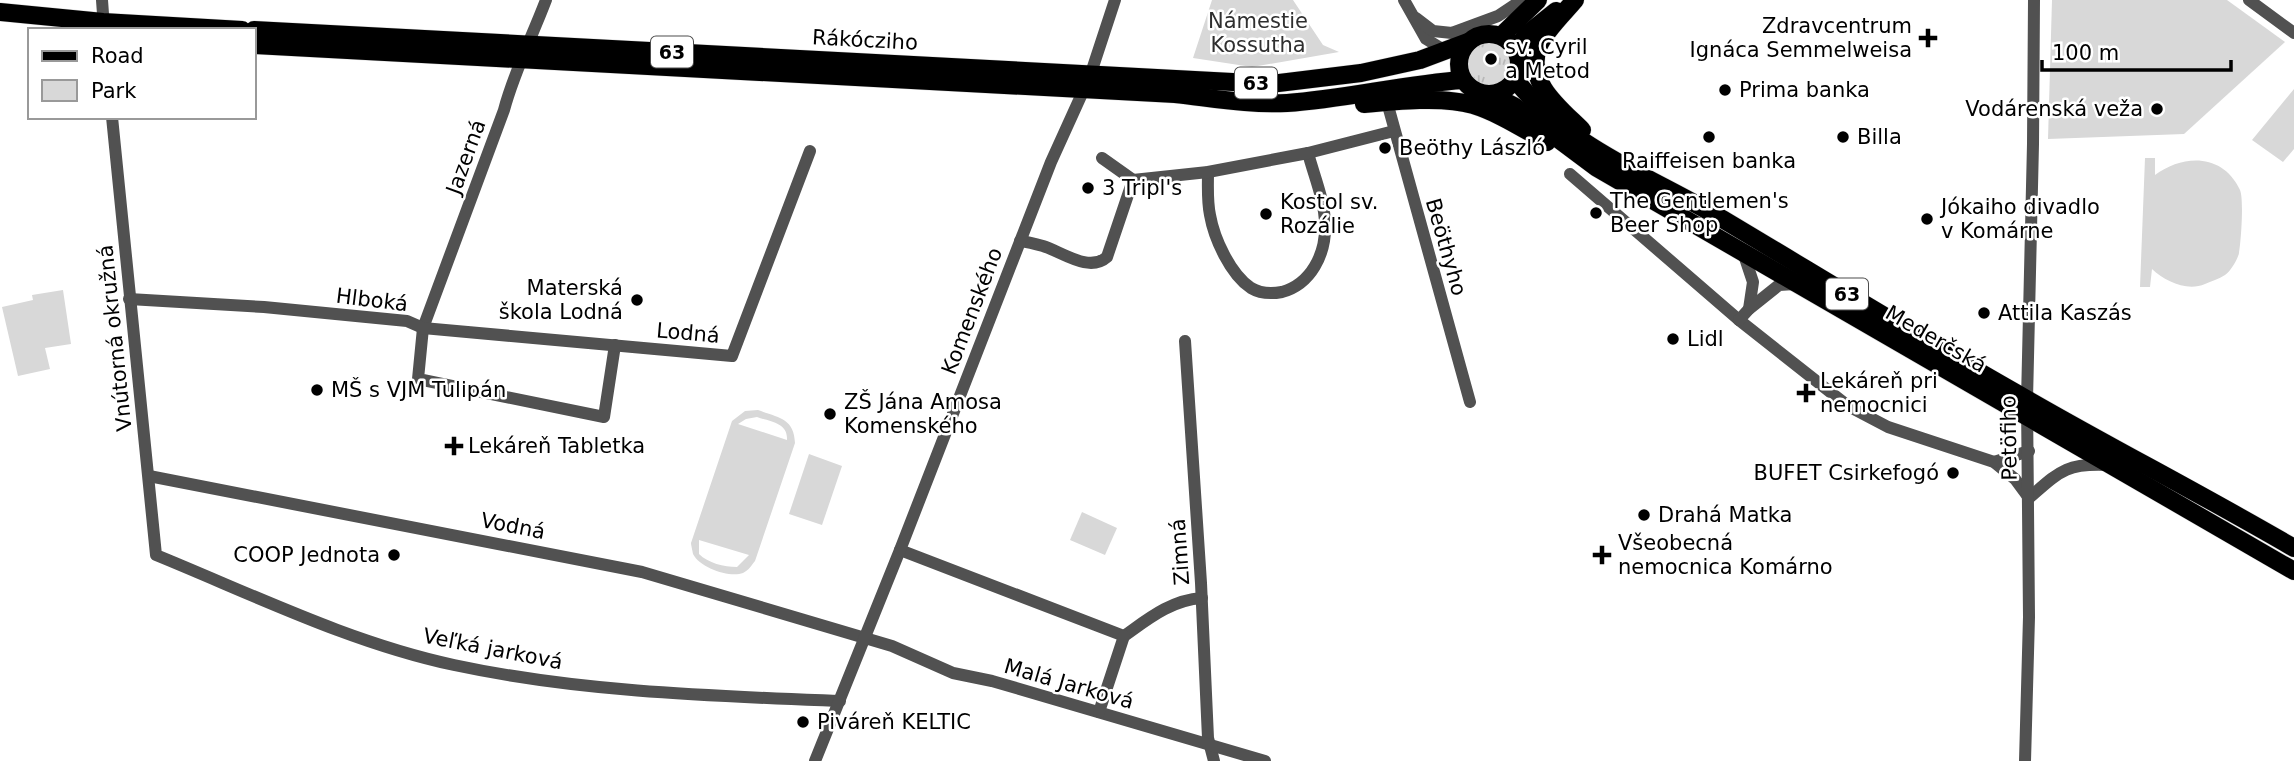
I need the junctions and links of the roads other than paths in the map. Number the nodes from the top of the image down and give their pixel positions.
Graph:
1 (102, 0) edge
2 (546, 0) edge
3 (1115, 0) edge
4 (1404, 0) edge
5 (1522, 0) edge
6 (1538, 0) edge
7 (1569, 0) edge
8 (1575, 0) edge
9 (2034, 0) edge
10 (2249, 0) edge
11 (0, 12) edge
12 (1416, 18) junction
13 (0, 20) edge
14 (104, 26) edge
15 (50, 28) edge
16 (173, 28) edge
17 (256, 30) edge
18 (2294, 33) edge
19 (1500, 36) junction
20 (1468, 42) junction
21 (256, 45) edge
22 (1515, 49) junction
23 (1444, 50) junction
24 (525, 52) junction
25 (1515, 79) junction
26 (1463, 80) junction
27 (1087, 82) junction
28 (1490, 94) junction
29 (1387, 102) junction
30 (1288, 103) junction
31 (112, 119) edge
32 (1394, 131) junction
33 (810, 151) dead end
34 (1308, 153) junction
35 (1102, 158) dead end
36 (1629, 166) junction
37 (1597, 168) junction
38 (1209, 172) junction
39 (1570, 174) dead end
40 (1133, 180) junction
41 (1020, 241) junction
42 (1744, 255) junction
43 (1795, 284) junction
44 (129, 299) junction
45 (1749, 309) junction
46 (1739, 320) junction
47 (423, 328) junction
48 (1185, 341) dead end
49 (615, 345) junction
50 (1470, 402) dead end
51 (2027, 409) junction
52 (2029, 451) junction
53 (1994, 462) junction
54 (2111, 465) junction
55 (149, 476) junction
56 (2029, 498) junction
57 (2294, 548) edge
58 (900, 550) junction
59 (156, 555) joint
60 (2294, 571) edge
61 (1202, 598) junction
62 (1124, 636) junction
63 (864, 638) junction
64 (839, 701) junction
65 (1099, 712) junction
66 (1210, 746) junction
67 (815, 761) edge
68 (1213, 761) edge
69 (1265, 761) edge
70 (2025, 761) edge

1 - 14 street
2 - 24 street, Jazerná
3 - 27 street
4 - 12 street
5 - 12 street
6 - 19 main road
7 - 22 main road
8 - 36 main road
9 - 51 street, Petöfiho
10 - 18 street
11 - 14 main road
12 - 23 street
13 - 15 main road
14 - 16 main road
17 - 24 main road, Rákócziho / 63
19 - 20 main road, 63
19 - 22 main road
20 - 23 main road, Rákócziho / 63
20 - 26 main road
21 - 24 main road, Rákócziho / 63
22 - 25 main road
23 - 27 main road, Rákócziho / 63
24 - 27 main road, Rákócziho / 63
24 - 47 street, Jazerná
25 - 28 main road
25 - 36 main road, Mederčská / 63
26 - 28 main road, 63
26 - 30 main road, Rákócziho / 63
27 - 30 main road, Rákócziho / 63
27 - 41 street, Komenského
28 - 37 main road, Mederčská / 63
29 - 30 main road, 63
29 - 32 street, Beöthyho
29 - 37 main road, 63
31 - 44 street, Vnútorná okružná
32 - 34 street
32 - 50 street, Beöthyho
33 - 49 street, Lodná
34 - 38 street
34 - 38 street
35 - 40 street
36 - 51 main road, Mederčská / 63
37 - 42 main road, Mederčská / 63
38 - 40 street
39 - 46 street
40 - 41 street
41 - 58 street, Komenského
42 - 43 main road, Mederčská / 63
42 - 45 street
43 - 45 street
43 - 51 main road, Mederčská / 63
44 - 47 street, Hlboká
44 - 55 street, Vnútorná okružná
45 - 46 street
46 - 53 street
47 - 49 street, Lodná
47 - 49 street, Hlboká
48 - 61 street, Zimná
51 - 52 street, Petöfiho
51 - 54 main road, Mederčská / 63
51 - 57 main road, Mederčská / 63
52 - 53 street
52 - 56 street, Petöfiho
53 - 56 street
54 - 56 street, Petöfiho
54 - 60 main road, Mederčská / 63
55 - 59 street, Vnútorná okružná
55 - 63 street, Vodná
56 - 70 street, Petöfiho
58 - 62 street
58 - 63 street, Komenského
59 - 64 street, Veľká jarková
61 - 62 street
61 - 66 street, Zimná
62 - 65 street
63 - 64 street, Komenského
63 - 65 street, Malá Jarková
64 - 67 street, Komenského
65 - 66 street, Malá Jarková
66 - 68 street, Zimná
66 - 69 street, Malá Jarková

